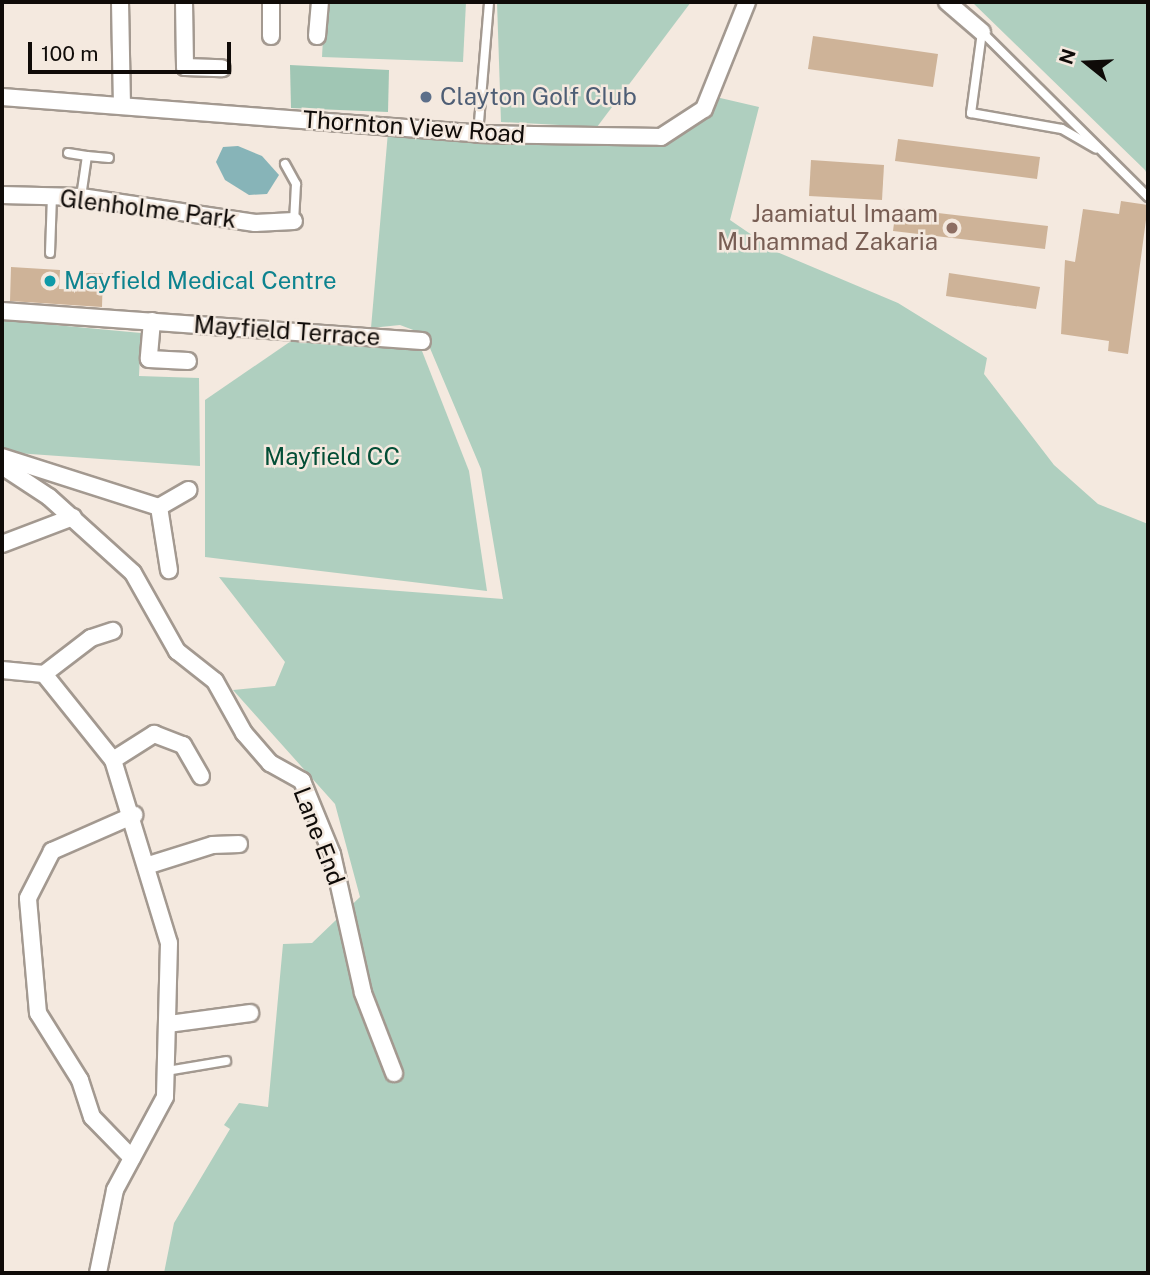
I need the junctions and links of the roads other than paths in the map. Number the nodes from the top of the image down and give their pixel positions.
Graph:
1 (120, 2) edge
2 (184, 2) edge
3 (271, 2) edge
4 (320, 2) edge
5 (489, 2) edge
6 (747, 2) edge
7 (947, 2) edge
8 (982, 32) junction
9 (271, 36) dead end
10 (317, 36) dead end
11 (222, 68) dead end
12 (2, 97) edge
13 (122, 103) junction
14 (478, 134) junction
15 (68, 153) dead end
16 (87, 156) junction
17 (1108, 157) junction
18 (109, 158) dead end
19 (285, 164) dead end
20 (2, 195) edge
21 (52, 196) junction
22 (81, 197) junction
23 (1148, 197) edge
24 (294, 221) joint
25 (50, 253) dead end
26 (2, 311) edge
27 (152, 321) junction
28 (422, 341) dead end
29 (188, 361) dead end
30 (2, 457) edge
31 (6, 473) edge
32 (188, 491) dead end
33 (159, 507) junction
34 (73, 517) junction
35 (2, 544) edge
36 (169, 570) dead end
37 (113, 631) dead end
38 (2, 670) edge
39 (44, 674) junction
40 (113, 760) junction
41 (201, 776) dead end
42 (134, 815) junction
43 (239, 845) dead end
44 (149, 865) junction
45 (250, 1013) dead end
46 (168, 1024) junction
47 (226, 1061) dead end
48 (167, 1071) junction
49 (394, 1073) dead end
50 (132, 1158) junction
51 (98, 1273) edge

1 - 13 street
2 - 11 street
3 - 9 street
4 - 10 street
5 - 14 lane
6 - 14 street, Thornton View Road
7 - 8 street
8 - 17 lane
8 - 17 lane
12 - 13 street, Thornton View Road
13 - 14 street, Thornton View Road
15 - 16 lane
16 - 18 lane
16 - 22 lane
17 - 23 lane
19 - 24 lane
20 - 21 street, Glenholme Park
21 - 22 street, Glenholme Park
21 - 25 lane
22 - 24 street, Glenholme Park
26 - 27 street, Mayfield Terrace
27 - 28 street, Mayfield Terrace
27 - 29 street, Mayfield Terrace
30 - 33 street
31 - 34 street, Lane End
32 - 33 street
33 - 36 street
34 - 35 street
34 - 49 street, Lane End
37 - 39 street
38 - 39 street
39 - 40 street
40 - 41 street
40 - 42 street
42 - 44 street
42 - 50 street
43 - 44 street
44 - 46 street
45 - 46 street
46 - 48 street
47 - 48 lane
48 - 50 street
50 - 51 street

